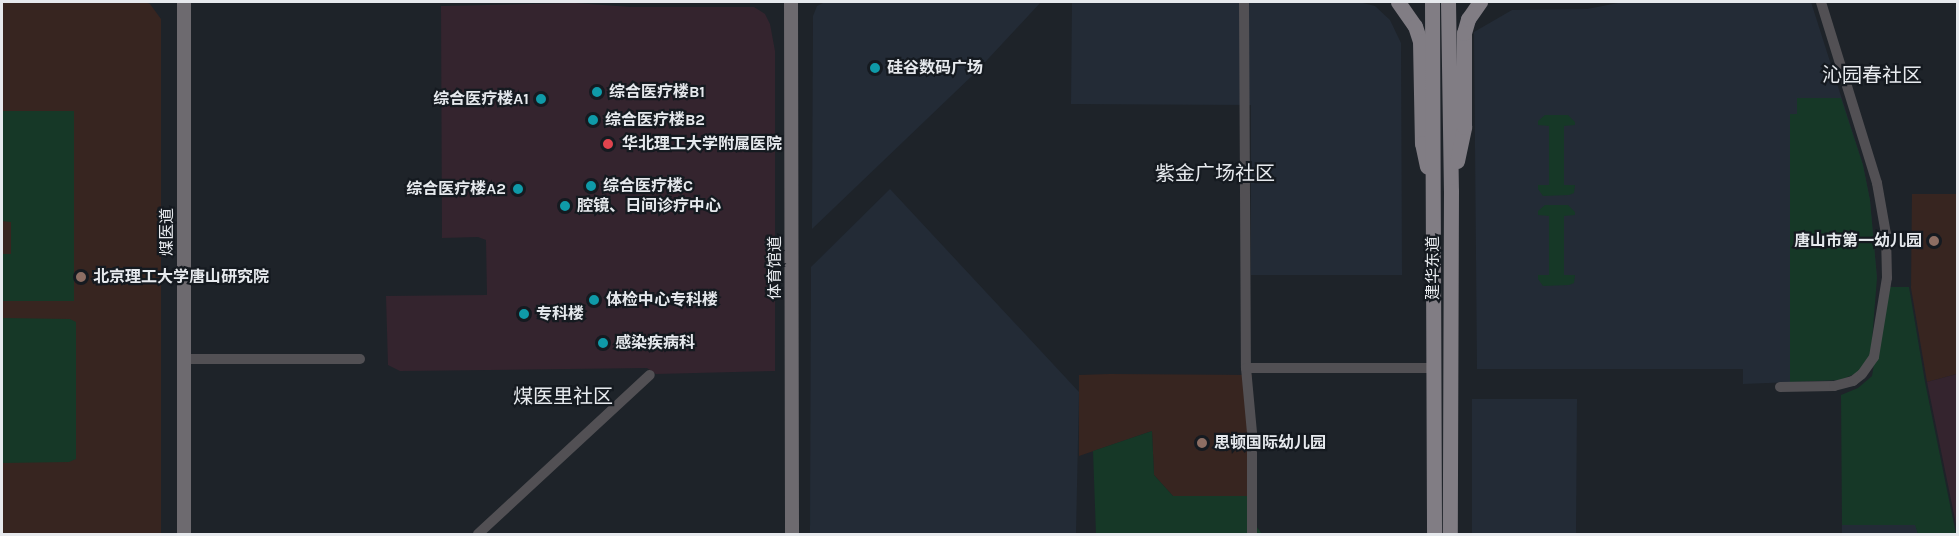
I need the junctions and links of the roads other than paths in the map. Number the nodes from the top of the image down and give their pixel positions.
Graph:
1 (184, 2) edge
2 (791, 2) edge
3 (1244, 2) edge
4 (1398, 2) edge
5 (1432, 2) edge
6 (1448, 2) edge
7 (1480, 2) edge
8 (1821, 2) edge
9 (1434, 191) junction
10 (1451, 191) junction
11 (184, 359) junction
12 (360, 359) dead end
13 (1246, 368) junction
14 (1433, 368) junction
15 (650, 375) dead end
16 (1780, 387) dead end
17 (184, 534) edge
18 (478, 534) edge
19 (792, 534) edge
20 (1252, 534) edge
21 (1434, 534) edge
22 (1450, 534) edge

1 - 11 street, 煤医道
2 - 19 street, 体育馆道
3 - 13 street
4 - 9 main road
5 - 9 main road, 建华东道
6 - 10 main road, 建华东道
7 - 10 main road
8 - 16 street
9 - 14 main road, 建华东道
10 - 22 main road, 建华东道
11 - 12 street
11 - 17 street, 煤医道
13 - 14 street
13 - 20 street
14 - 21 main road, 建华东道
15 - 18 street

